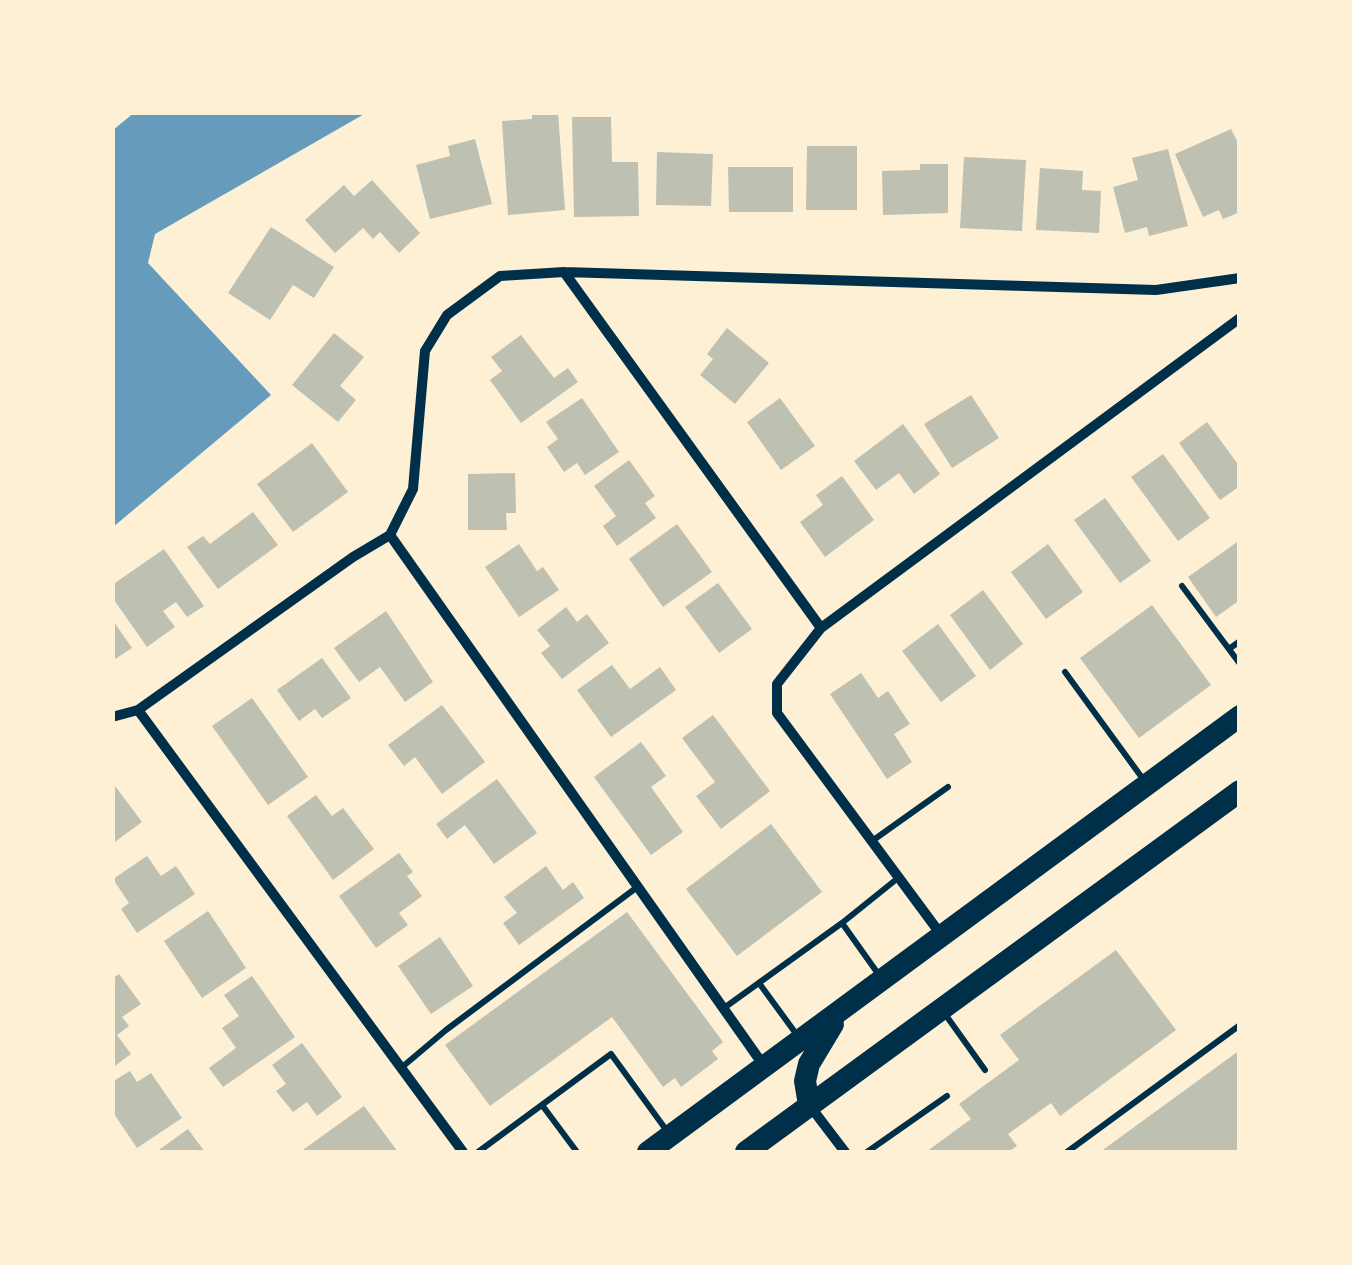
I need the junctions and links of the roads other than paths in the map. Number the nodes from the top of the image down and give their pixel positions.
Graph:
1 (564, 272) junction
2 (1240, 278) edge
3 (1240, 318) edge
4 (390, 535) junction
5 (1182, 586) dead end
6 (820, 628) junction
7 (1240, 641) edge
8 (1229, 649) junction
9 (1240, 664) edge
10 (1065, 672) dead end
11 (138, 710) junction
12 (1240, 716) edge
13 (112, 717) edge
14 (1147, 784) junction
15 (948, 787) dead end
16 (1240, 791) edge
17 (872, 841) junction
18 (899, 877) junction
19 (636, 888) junction
20 (842, 923) junction
21 (942, 936) junction
22 (882, 980) junction
23 (759, 983) junction
24 (723, 1009) junction
25 (942, 1009) junction
26 (840, 1012) junction
27 (1240, 1025) edge
28 (801, 1040) junction
29 (765, 1067) junction
30 (402, 1068) junction
31 (985, 1070) dead end
32 (946, 1096) dead end
33 (542, 1105) junction
34 (809, 1105) junction
35 (671, 1136) junction
36 (463, 1152) edge
37 (478, 1152) edge
38 (577, 1152) edge
39 (648, 1152) edge
40 (746, 1152) edge
41 (845, 1152) edge
42 (866, 1152) edge
43 (1067, 1152) edge

1 - 2 street
1 - 4 street
1 - 6 street
3 - 6 street
4 - 11 street
4 - 19 street
5 - 8 lane
6 - 17 street
7 - 8 lane
8 - 9 lane
10 - 14 lane
11 - 13 street
11 - 30 street
12 - 14 main road
14 - 21 main road
15 - 17 lane
16 - 25 main road
17 - 18 street
18 - 20 lane
18 - 21 street
19 - 24 street
19 - 30 lane
20 - 22 lane
20 - 23 lane
21 - 22 main road
22 - 26 main road
23 - 24 lane
23 - 28 lane
24 - 29 street
25 - 31 lane
25 - 34 main road
26 - 28 main road
26 - 34 main road
27 - 43 lane
28 - 29 main road
29 - 35 main road
30 - 36 street
32 - 42 lane
33 - 35 lane
33 - 37 lane
33 - 38 lane
34 - 40 main road
34 - 41 street
35 - 39 main road

